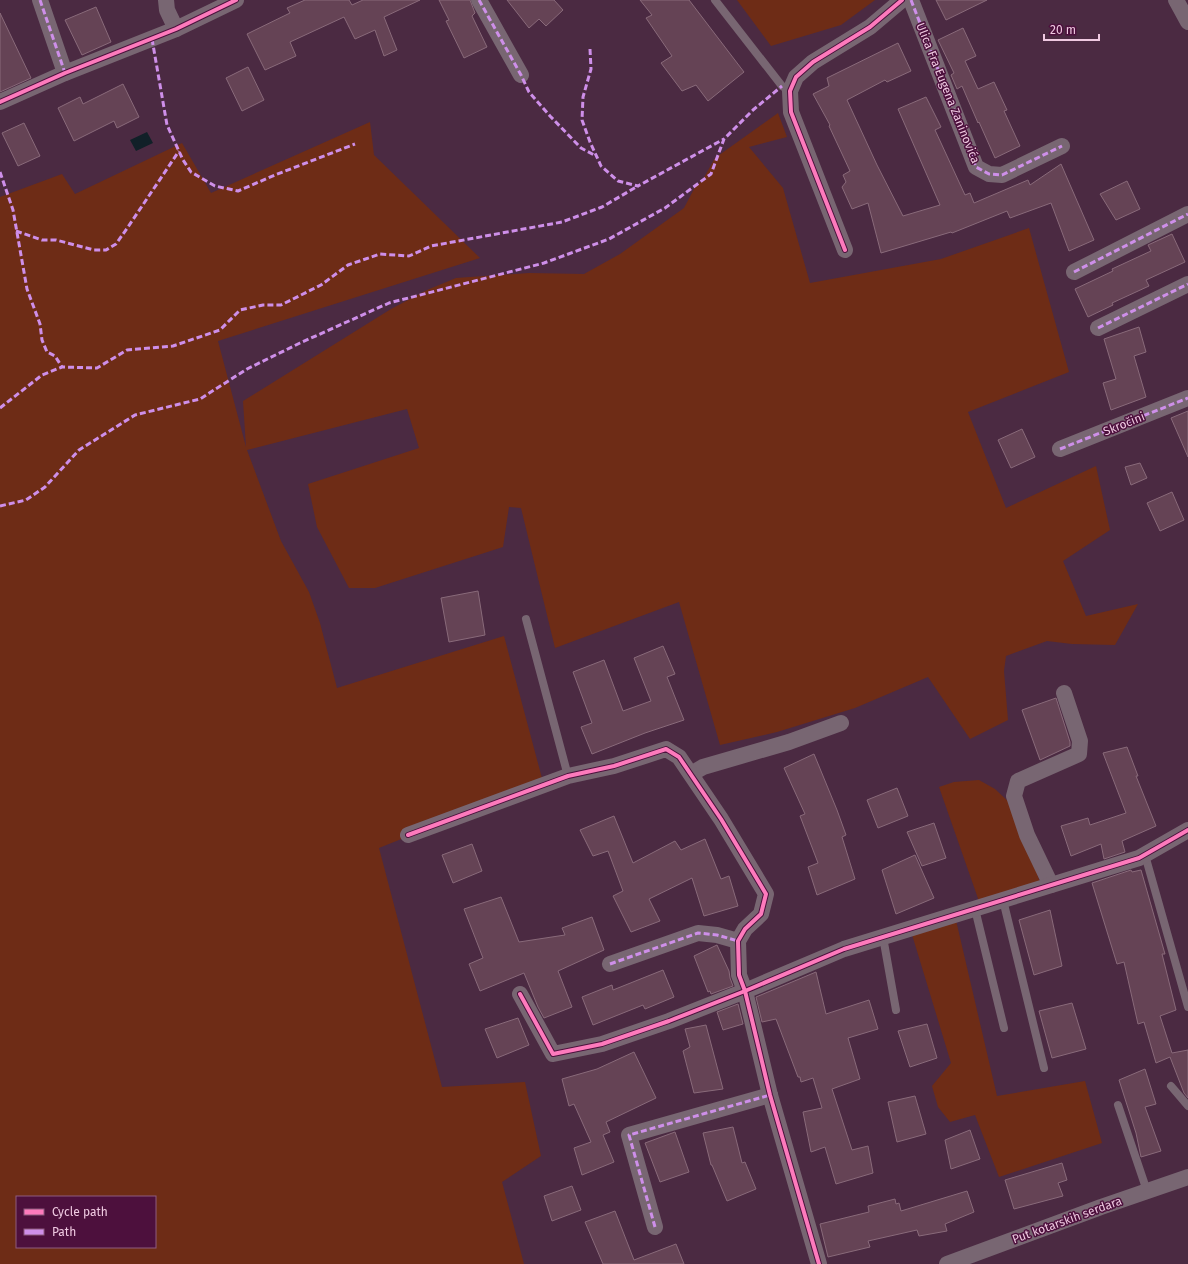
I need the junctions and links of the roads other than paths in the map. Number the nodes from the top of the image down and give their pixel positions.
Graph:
1 (40, 0) edge
2 (166, 0) edge
3 (236, 0) edge
4 (479, 0) edge
5 (716, 0) edge
6 (902, 0) edge
7 (911, 0) edge
8 (1176, 0) edge
9 (1188, 22) edge
10 (176, 29) junction
11 (65, 73) junction
12 (521, 75) dead end
13 (790, 91) junction
14 (0, 102) edge
15 (1062, 146) dead end
16 (1188, 214) edge
17 (846, 250) dead end
18 (1074, 272) dead end
19 (1188, 284) edge
20 (1098, 328) dead end
21 (1188, 398) edge
22 (1060, 449) dead end
23 (526, 620) dead end
24 (1064, 693) dead end
25 (841, 723) dead end
26 (691, 774) junction
27 (568, 776) junction
28 (1188, 830) edge
29 (408, 835) dead end
30 (1145, 855) junction
31 (1051, 885) junction
32 (1003, 900) junction
33 (975, 909) junction
34 (883, 937) junction
35 (738, 942) junction
36 (610, 964) dead end
37 (745, 991) junction
38 (520, 994) dead end
39 (1188, 1007) edge
40 (896, 1010) dead end
41 (1004, 1028) dead end
42 (1044, 1068) dead end
43 (1172, 1086) dead end
44 (770, 1095) junction
45 (1118, 1105) dead end
46 (1188, 1106) edge
47 (1188, 1177) edge
48 (1147, 1191) junction
49 (655, 1227) dead end
50 (819, 1264) edge
51 (947, 1264) edge

1 - 11 street
2 - 10 street
3 - 10 street
4 - 12 street
5 - 13 lane
6 - 13 street
7 - 15 street, Ulica Fra Eugena Zaninovića
8 - 9 street
10 - 11 street
11 - 14 street
13 - 17 street
16 - 18 street
19 - 20 street
21 - 22 street, Skročini
23 - 27 lane
24 - 31 street
25 - 26 street
26 - 27 street
26 - 35 street
27 - 29 street
28 - 30 street
30 - 31 street
30 - 39 lane
31 - 32 street
32 - 33 street
32 - 42 lane
33 - 34 street
33 - 41 lane
34 - 37 street
34 - 40 lane
35 - 36 street
35 - 37 street
37 - 38 street
37 - 44 street
43 - 46 lane
44 - 49 street
44 - 50 street
45 - 48 lane
47 - 48 street, Put kotarskih serdara
48 - 51 street, Put kotarskih serdara

